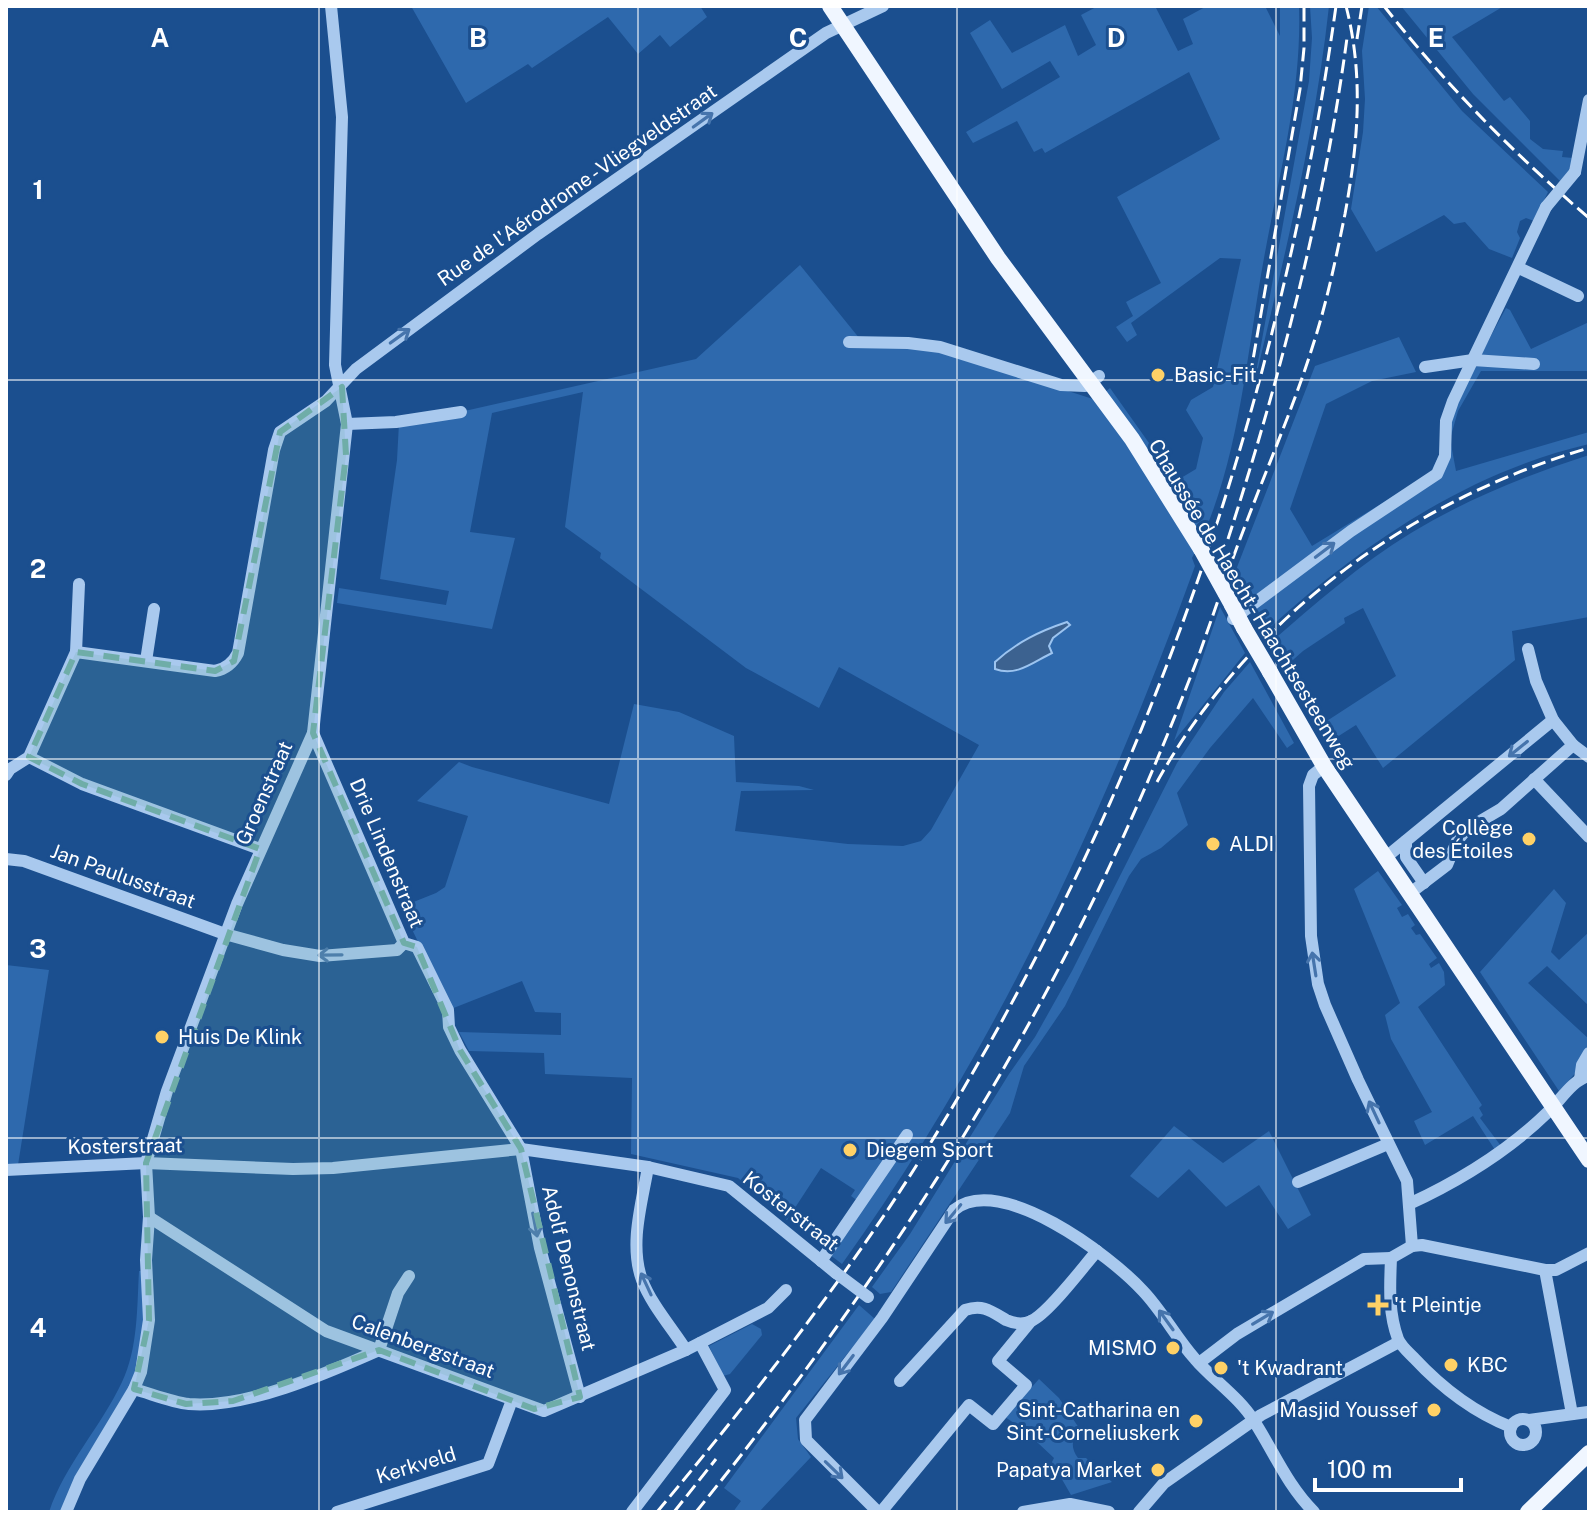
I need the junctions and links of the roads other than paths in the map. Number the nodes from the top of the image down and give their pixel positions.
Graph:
1 (331, 6) edge
2 (830, 6) edge
3 (883, 6) edge
4 (843, 24) junction
5 (1589, 100) edge
6 (1581, 142) junction
7 (1589, 154) edge
8 (1580, 171) edge
9 (1519, 268) junction
10 (1578, 296) dead end
11 (849, 342) dead end
12 (1473, 360) junction
13 (1534, 364) dead end
14 (1425, 367) dead end
15 (1095, 379) junction
16 (342, 387) junction
17 (461, 412) dead end
18 (347, 424) junction
19 (79, 584) dead end
20 (154, 609) dead end
21 (1240, 614) junction
22 (1528, 649) dead end
23 (76, 652) junction
24 (146, 661) junction
25 (1553, 720) junction
26 (313, 733) junction
27 (1573, 745) junction
28 (29, 757) junction
29 (1589, 757) edge
30 (1324, 766) junction
31 (6, 775) edge
32 (1534, 779) junction
33 (1589, 837) edge
34 (1406, 841) junction
35 (260, 849) junction
36 (1385, 858) junction
37 (6, 859) edge
38 (1424, 883) junction
39 (1409, 894) junction
40 (225, 934) junction
41 (404, 943) junction
42 (1589, 1053) edge
43 (1585, 1078) edge
44 (1553, 1107) junction
45 (907, 1135) dead end
46 (1388, 1144) junction
47 (521, 1149) junction
48 (1589, 1160) edge
49 (146, 1163) junction
50 (648, 1167) junction
51 (6, 1170) edge
52 (1298, 1182) dead end
53 (1409, 1204) junction
54 (149, 1217) junction
55 (1412, 1246) junction
56 (1097, 1251) junction
57 (1589, 1253) edge
58 (1391, 1258) junction
59 (821, 1261) junction
60 (1545, 1270) junction
61 (409, 1276) dead end
62 (786, 1290) dead end
63 (887, 1310) junction
64 (1031, 1321) junction
65 (1399, 1342) junction
66 (700, 1343) junction
67 (379, 1350) junction
68 (686, 1350) junction
69 (1199, 1363) junction
70 (900, 1381) dead end
71 (134, 1389) junction
72 (580, 1397) junction
73 (512, 1400) junction
74 (1588, 1412) edge
75 (1572, 1414) junction
76 (1529, 1420) junction
77 (1254, 1421) junction
78 (1511, 1427) junction
79 (1589, 1453) edge
80 (1589, 1467) edge
81 (66, 1512) edge
82 (337, 1512) edge
83 (632, 1512) edge
84 (880, 1512) edge
85 (1023, 1512) edge
86 (1109, 1512) edge
87 (1139, 1512) edge
88 (1314, 1512) edge
89 (1528, 1512) edge
90 (1542, 1512) edge

1 - 16 street, Groenstraat
2 - 4 main road, Chaussée de Haecht - Haachtsesteenweg
3 - 4 street, Rue de l'Aérodrome - Vliegveldstraat
4 - 15 main road, Chaussée de Haecht - Haachtsesteenweg
16 -> 4 street, Rue de l'Aérodrome - Vliegveldstraat
5 - 6 street
6 - 7 street
6 - 8 street
8 - 9 street, bridge
9 - 10 street
9 - 12 street
11 - 15 street
12 - 13 street
12 - 14 street
21 -> 12 street
15 - 21 main road, Chaussée de Haecht - Haachtsesteenweg, bridge
16 - 18 street, Groenstraat
16 - 24 street, Rue de l'Aérodrome - Vliegveldstraat
17 - 18 street
18 - 26 street, Groenstraat
19 - 23 street
20 - 24 street
21 - 30 main road, Chaussée de Haecht - Haachtsesteenweg, bridge
22 - 25 street
23 - 24 street
23 - 28 street
25 - 27 street
25 -> 34 street
26 - 35 street, Groenstraat
26 - 41 street, Drie Lindenstraat
27 - 29 street
27 - 32 street
28 - 31 street
28 - 35 street
30 - 36 main road, Chaussée de Haecht - Haachtsesteenweg
46 -> 30 street
32 - 33 street
32 - 38 street
34 - 36 street
34 - 38 street
35 - 40 street, Groenstraat
36 - 39 main road, Chaussée de Haecht - Haachtsesteenweg
37 - 40 street, Jan Paulusstraat
38 - 39 street
39 - 44 main road, Chaussée de Haecht - Haachtsesteenweg
41 -> 40 street, Jan Paulusstraat
40 - 49 street, Groenstraat
41 - 47 street, Drie Lindenstraat
42 - 43 street
43 - 44 street
44 - 48 main road, Chaussée de Haecht - Haachtsesteenweg
44 - 53 street
45 - 59 street
46 - 52 street
46 - 53 street
47 - 49 street, Kosterstraat
47 - 50 street, Kosterstraat
47 -> 72 street, Adolf Denonstraat
49 - 51 street, Kosterstraat
49 - 54 street, Groenstraat
50 - 59 street, Kosterstraat
68 -> 50 street
53 - 55 street
54 - 67 street, Calenbergstraat
54 - 71 street, Groenstraat
55 - 58 street
55 - 60 street
56 -> 63 street
56 - 64 street
69 -> 56 street
57 - 60 street
58 - 65 street
69 -> 58 street
59 - 63 street, Kosterstraat, bridge
60 - 75 street
61 - 67 street
62 - 66 street, Calenbergstraat
63 -> 84 street
64 - 70 street
64 - 84 street
65 - 77 street
65 - 78 street
66 - 68 street, Calenbergstraat
66 - 83 street
67 - 71 street
67 - 73 street, Calenbergstraat
68 - 72 street, Calenbergstraat
69 - 77 street
71 - 81 street, Groenstraat
72 - 73 street, Calenbergstraat
73 - 82 street, Kerkveld
74 - 75 street
75 - 76 street
76 - 78 street
76 - 78 street
77 - 87 street
77 - 88 street
79 - 89 main road
80 - 90 main road
85 - 86 street

